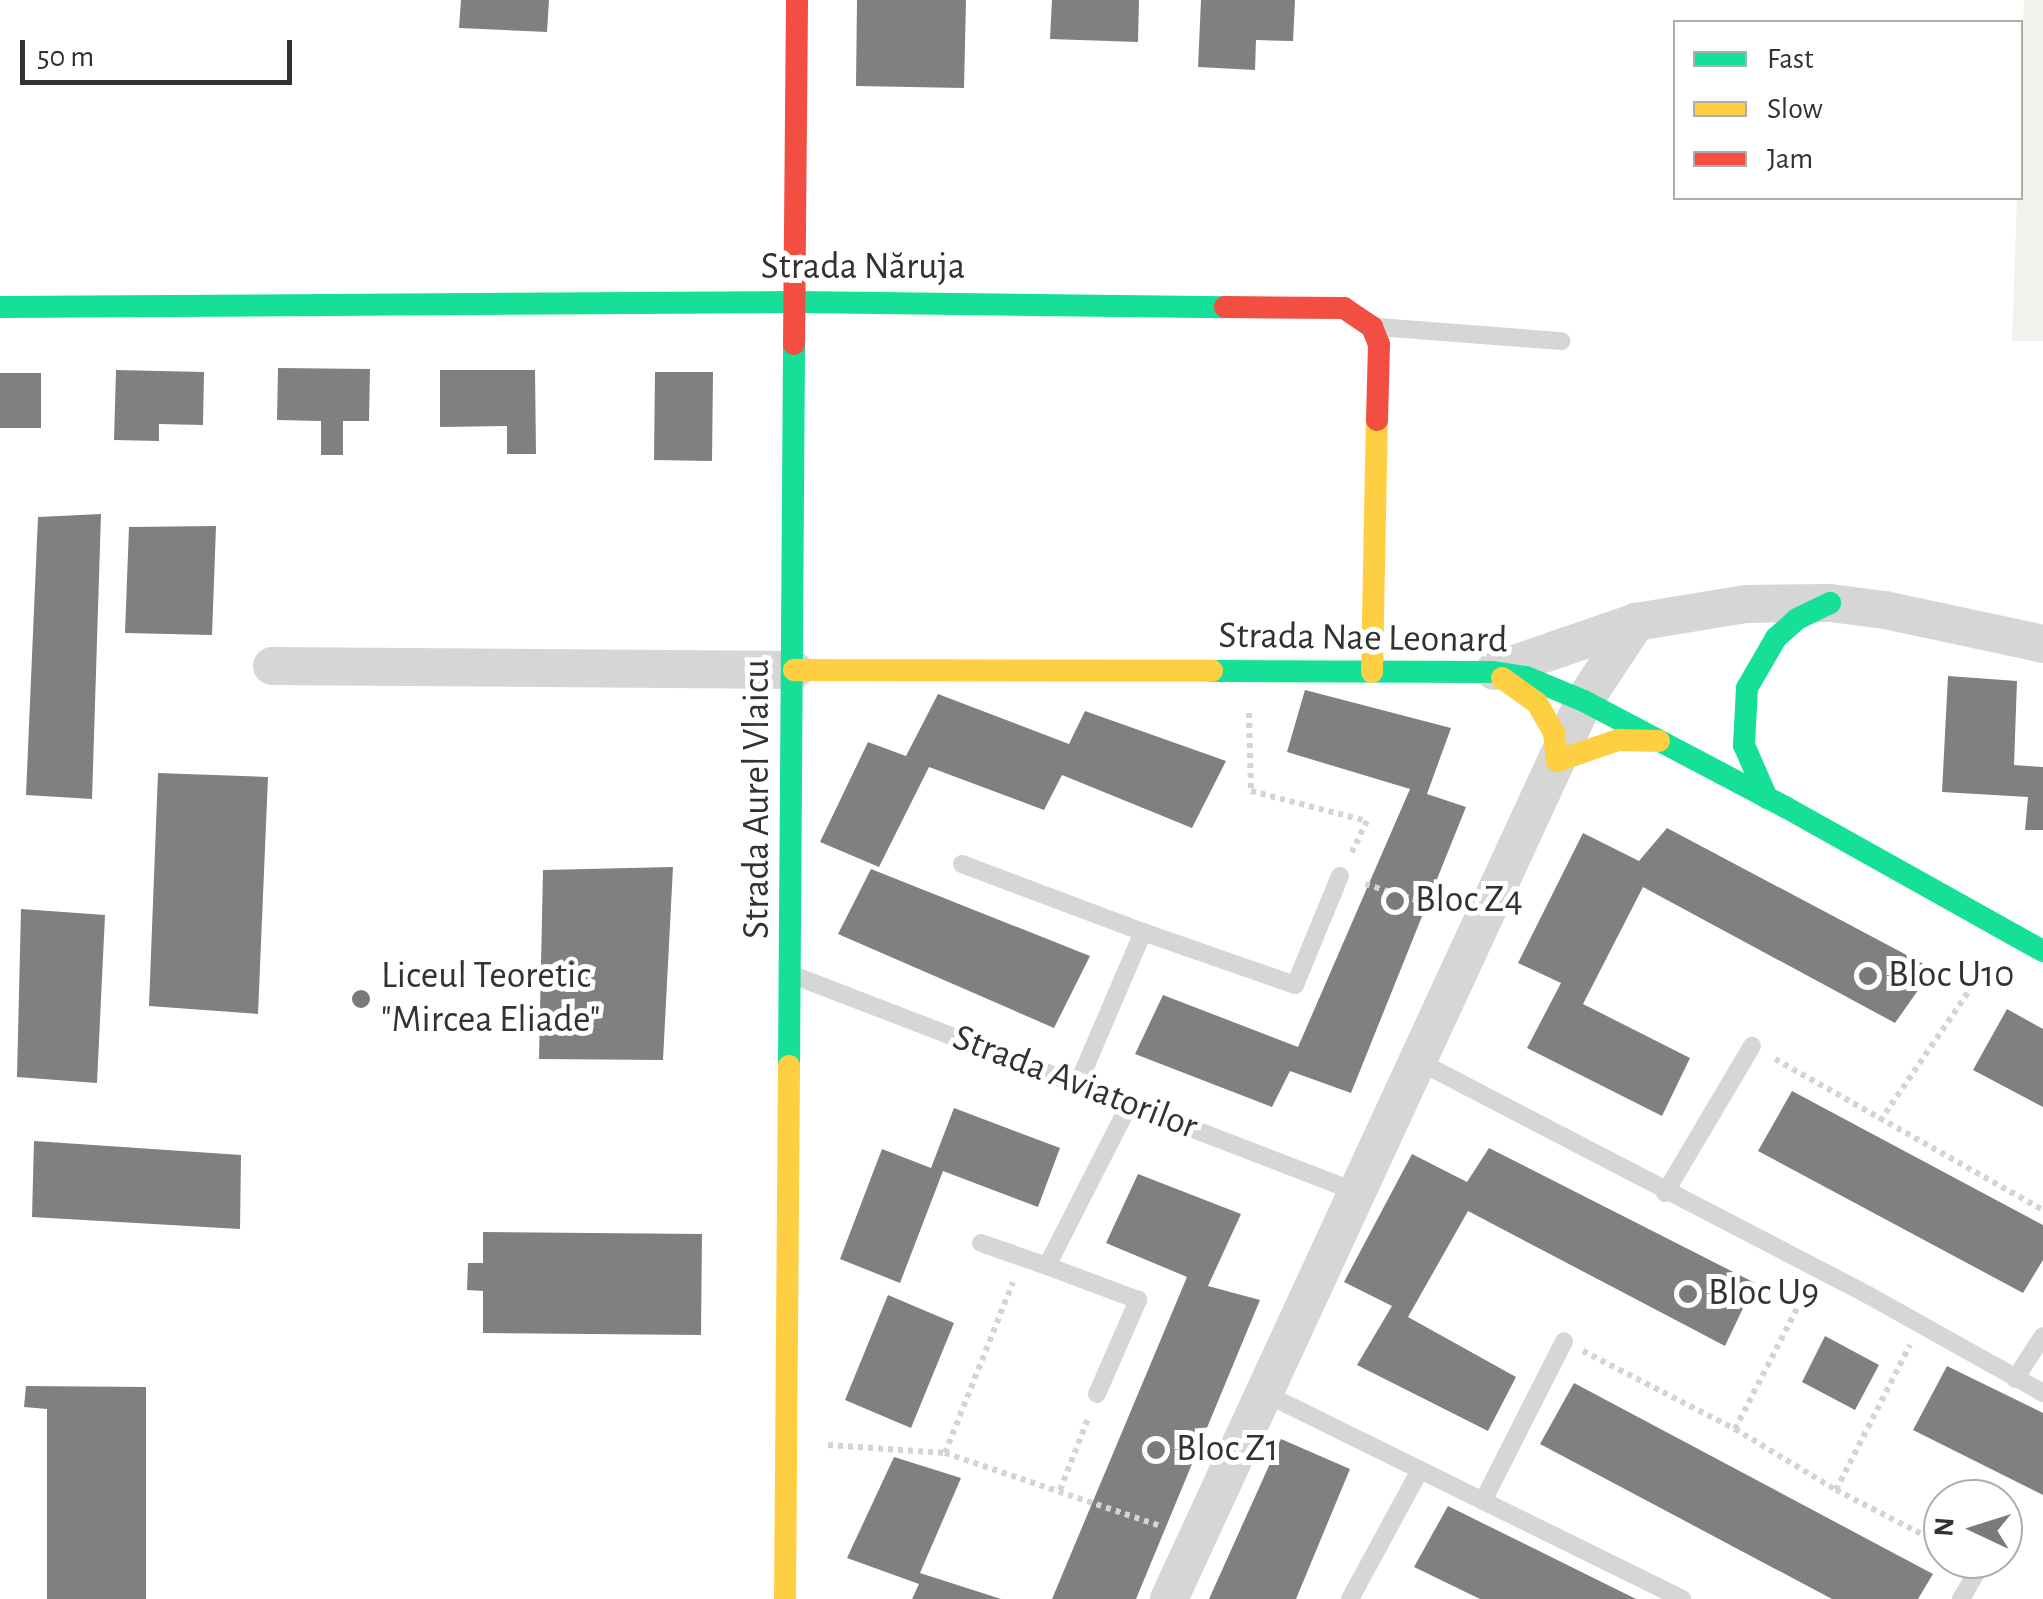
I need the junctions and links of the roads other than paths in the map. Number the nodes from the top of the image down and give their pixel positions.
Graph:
1 (796, 0) edge
2 (796, 302) junction
3 (0, 307) edge
4 (1372, 326) junction
5 (1561, 341) dead end
6 (1830, 603) junction
7 (1636, 622) junction
8 (2043, 644) edge
9 (272, 666) dead end
10 (794, 670) junction
11 (1372, 672) junction
12 (1493, 672) junction
13 (1584, 702) junction
14 (1659, 741) junction
15 (1557, 760) junction
16 (1767, 798) junction
17 (962, 864) dead end
18 (1340, 876) road end
19 (1143, 932) junction
20 (2043, 951) edge
21 (792, 975) junction
22 (1752, 1046) road end
23 (1418, 1061) junction
24 (1078, 1084) junction
25 (1130, 1103) junction
26 (1357, 1192) junction
27 (1664, 1194) junction
28 (980, 1243) dead end
29 (1047, 1266) junction
30 (2043, 1336) edge
31 (1564, 1341) road end
32 (2015, 1379) junction
33 (1264, 1393) junction
34 (2043, 1393) edge
35 (1097, 1394) road end
36 (1420, 1470) junction
37 (1483, 1501) junction
38 (785, 1599) edge
39 (1169, 1599) edge
40 (1350, 1599) edge
41 (1682, 1599) edge

1 - 2 street, Strada Aurel Vlaicu
2 - 3 street, Strada Năruja
2 - 4 street, Strada Năruja
2 - 10 street, Strada Aurel Vlaicu
4 - 5 lane
4 - 11 street
6 - 7 street
6 - 8 street
6 - 16 street
7 - 12 street
7 - 13 street
9 - 10 street
10 - 11 street, Strada Nae Leonard
10 - 21 street, Strada Aurel Vlaicu
11 - 12 street, Strada Nae Leonard
12 - 13 street, Strada Nae Leonard
12 - 15 street
13 - 14 street, Strada Nae Leonard
13 - 15 street
14 - 15 street
14 - 16 street, Strada Nae Leonard
15 - 23 street
16 - 20 street, Strada Nae Leonard
17 - 19 lane
18 - 19 lane
19 - 24 lane
21 - 24 lane, Strada Aviatorilor
21 - 38 street, Strada Aurel Vlaicu
22 - 27 lane
23 - 26 street
23 - 27 lane
24 - 25 lane, Strada Aviatorilor
25 - 26 lane, Strada Aviatorilor
25 - 29 lane
26 - 33 street
27 - 32 lane
28 - 29 lane
29 - 35 lane
30 - 32 lane
31 - 37 lane
32 - 34 lane
33 - 36 lane
33 - 39 street
36 - 37 lane
36 - 40 lane
37 - 41 lane

